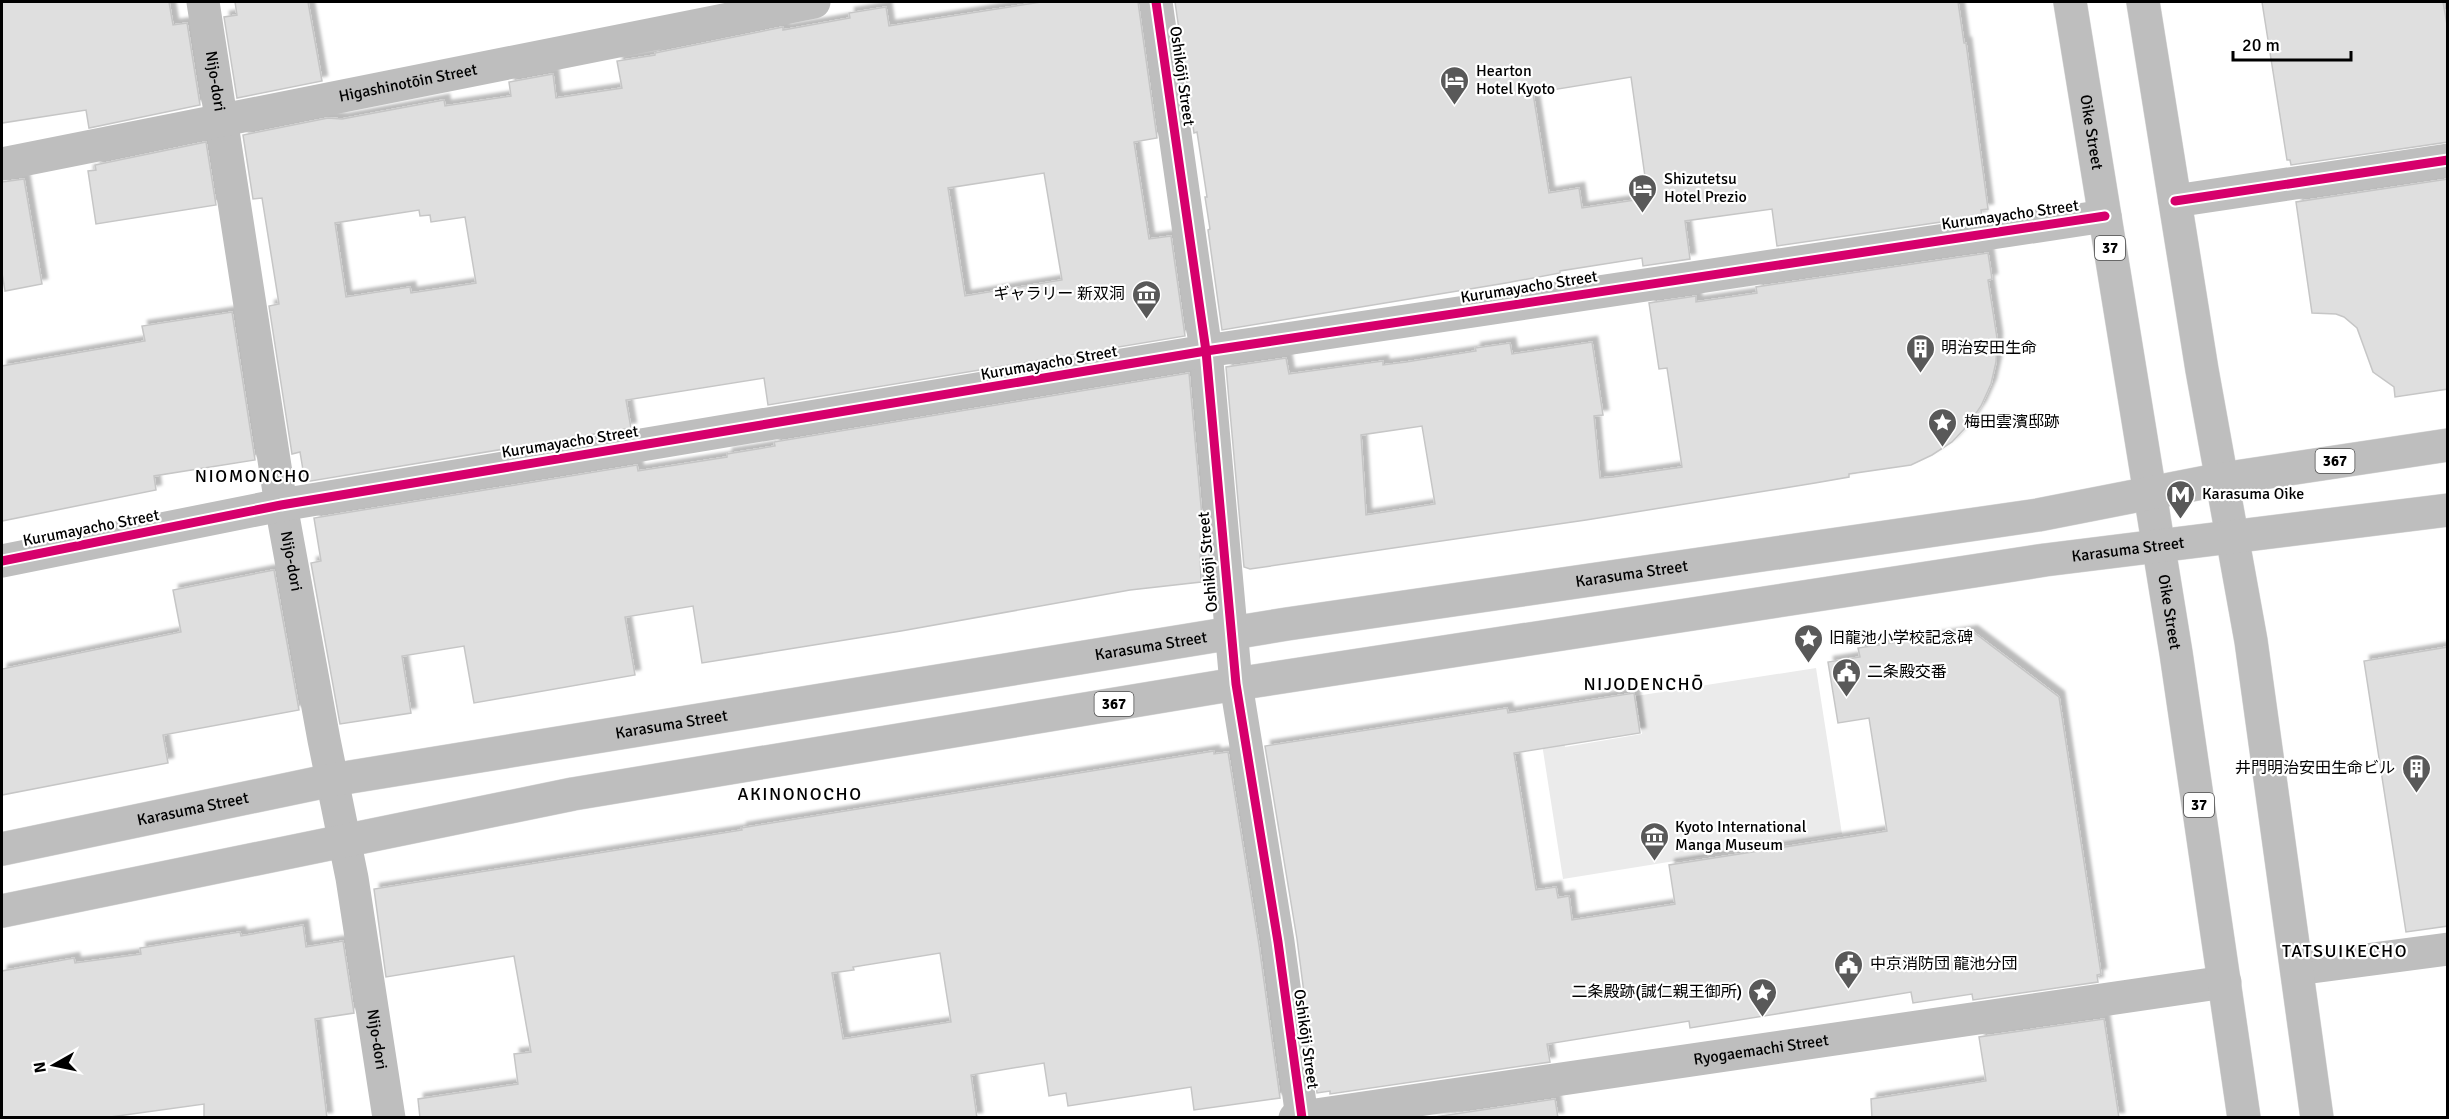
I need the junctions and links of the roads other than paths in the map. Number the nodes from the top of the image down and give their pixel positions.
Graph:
1 (203, 2) edge
2 (814, 2) edge
3 (1156, 2) edge
4 (2070, 2) edge
5 (2144, 2) edge
6 (221, 119) junction
7 (2448, 160) edge
8 (2, 164) edge
9 (2175, 201) junction
10 (2105, 216) junction
11 (1206, 351) junction
12 (2448, 445) edge
13 (2222, 479) junction
14 (2150, 494) junction
15 (281, 505) junction
16 (2448, 510) edge
17 (2233, 538) junction
18 (2158, 546) junction
19 (2, 561) edge
20 (1230, 634) junction
21 (1236, 684) junction
22 (332, 780) junction
23 (345, 841) junction
24 (2, 849) edge
25 (2, 911) edge
26 (2448, 949) edge
27 (2297, 969) junction
28 (2225, 982) junction
29 (1300, 1117) edge
30 (389, 1118) edge
31 (2244, 1118) edge
32 (2317, 1118) edge

1 - 6 main road, Nijo-dori
2 - 6 main road, Higashinotōin Street
3 - 11 main road, Oshikōji Street
4 - 10 main road, Oike Street / 37
5 - 9 main road
6 - 8 main road, Higashinotōin Street
6 - 15 main road, Nijo-dori
7 - 9 main road
9 - 13 main road
10 - 11 main road, Kurumayacho Street
10 - 14 main road, Oike Street / 37
11 - 15 main road, Kurumayacho Street
11 - 20 main road, Oshikōji Street
12 - 13 main road, Karasuma Street / 367
13 - 14 main road, Karasuma Street / 367
13 - 17 main road
14 - 18 main road, Oike Street / 37
14 - 20 main road, Karasuma Street / 367
15 - 19 main road, Kurumayacho Street
15 - 22 main road, Nijo-dori
16 - 17 main road, Karasuma Street / 367
17 - 18 main road, Karasuma Street / 367
17 - 27 main road
18 - 21 main road, Karasuma Street / 367
18 - 28 main road, Oike Street / 37
20 - 21 main road, Oshikōji Street
20 - 22 main road, Karasuma Street / 367
21 - 23 main road, Karasuma Street / 367
21 - 29 main road, Oshikōji Street
22 - 23 main road, Nijo-dori
22 - 24 main road, Karasuma Street / 367
23 - 25 main road, Karasuma Street / 367
23 - 30 main road, Nijo-dori
26 - 27 main road
27 - 32 main road
28 - 29 main road, Ryogaemachi Street
28 - 31 main road, Oike Street / 37

